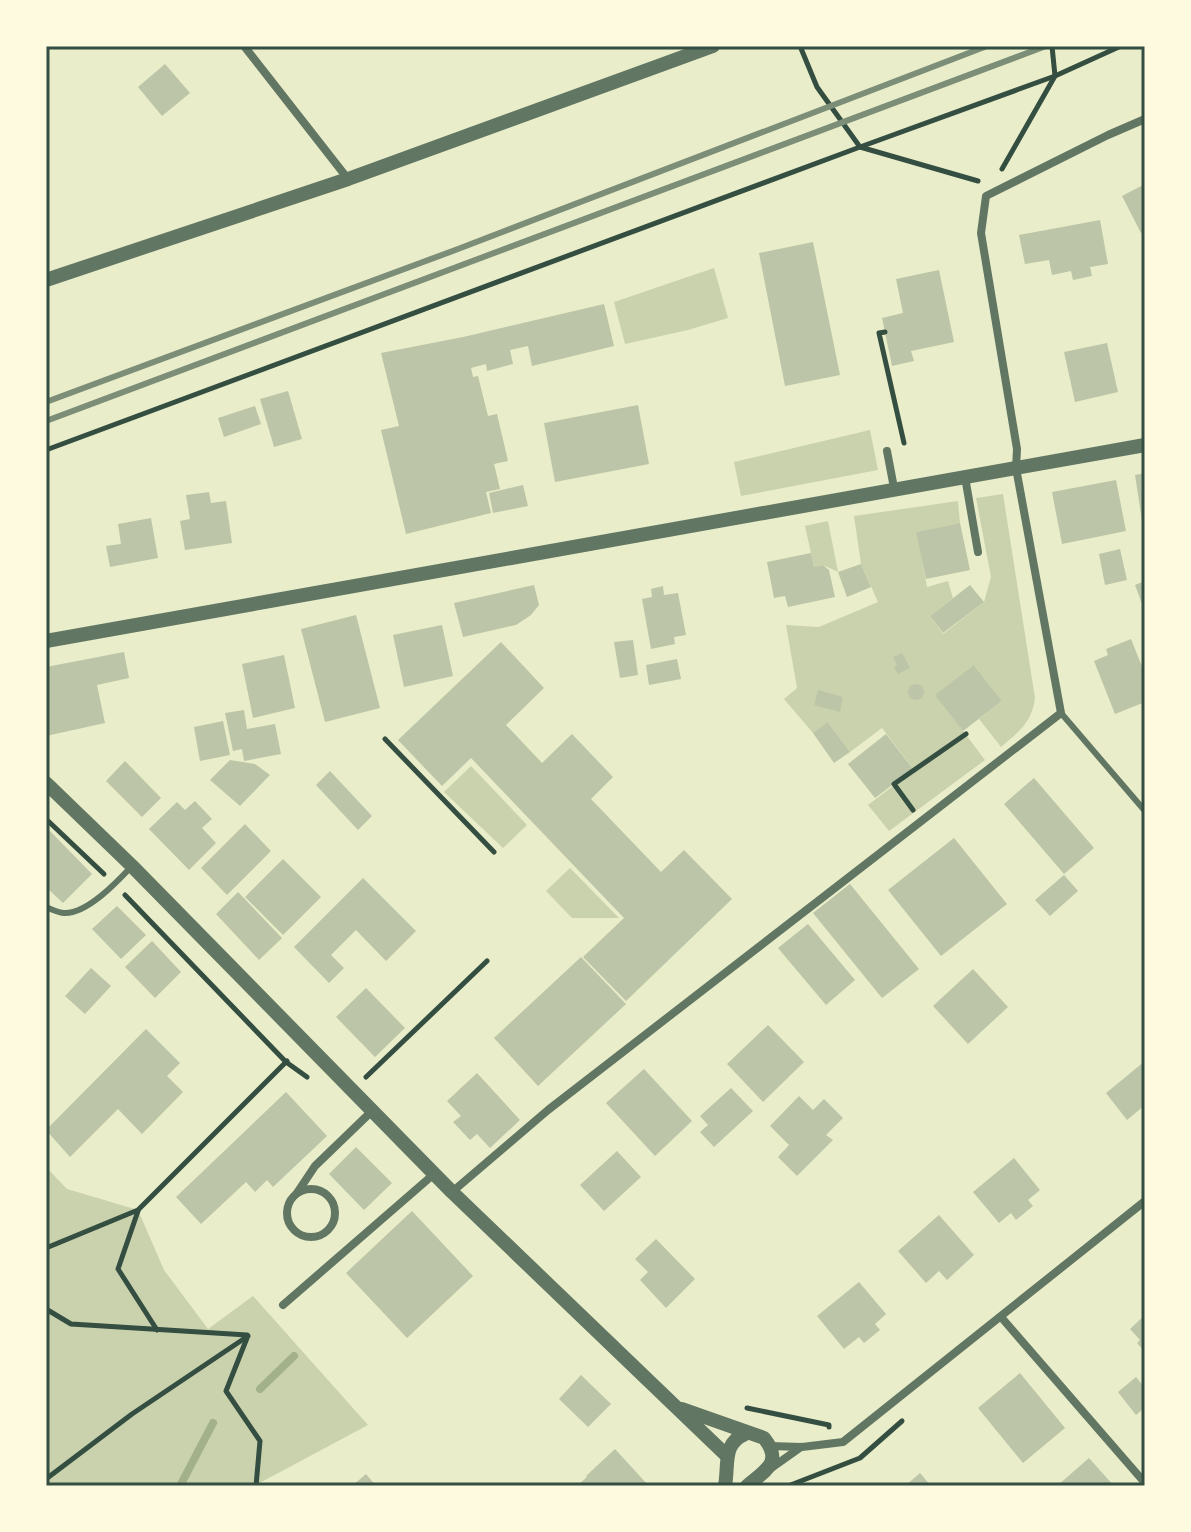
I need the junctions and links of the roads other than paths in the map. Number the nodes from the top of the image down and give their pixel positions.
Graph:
1 (244, 46) edge
2 (713, 46) edge
3 (1145, 119) edge
4 (348, 179) junction
5 (46, 280) edge
6 (1145, 445) edge
7 (887, 451) dead end
8 (1016, 468) junction
9 (965, 477) junction
10 (894, 488) junction
11 (978, 552) dead end
12 (46, 641) edge
13 (1061, 713) junction
14 (46, 783) edge
15 (1145, 811) edge
16 (132, 866) junction
17 (46, 907) edge
18 (372, 1111) junction
19 (434, 1174) junction
20 (452, 1192) junction
21 (297, 1194) junction
22 (1145, 1201) edge
23 (283, 1305) dead end
24 (1001, 1317) junction
25 (674, 1406) junction
26 (745, 1434) junction
27 (770, 1446) junction
28 (802, 1447) junction
29 (727, 1459) junction
30 (756, 1479) edge
31 (1145, 1483) edge
32 (725, 1486) edge

1 - 4 street
2 - 4 street
3 - 8 street
4 - 5 street
6 - 8 street
7 - 10 street
8 - 9 street
8 - 13 street
9 - 10 street
9 - 11 street
10 - 12 street
13 - 15 lane
13 - 20 street
14 - 16 street
16 - 17 lane
16 - 18 street
18 - 19 street
18 - 21 street
19 - 20 street
19 - 23 street
20 - 25 street
21 - 21 street
22 - 24 street
24 - 28 street
24 - 31 street
25 - 26 street
25 - 29 street
26 - 27 street
26 - 29 street
27 - 28 street
27 - 30 street
28 - 30 street
29 - 30 street
29 - 32 street

